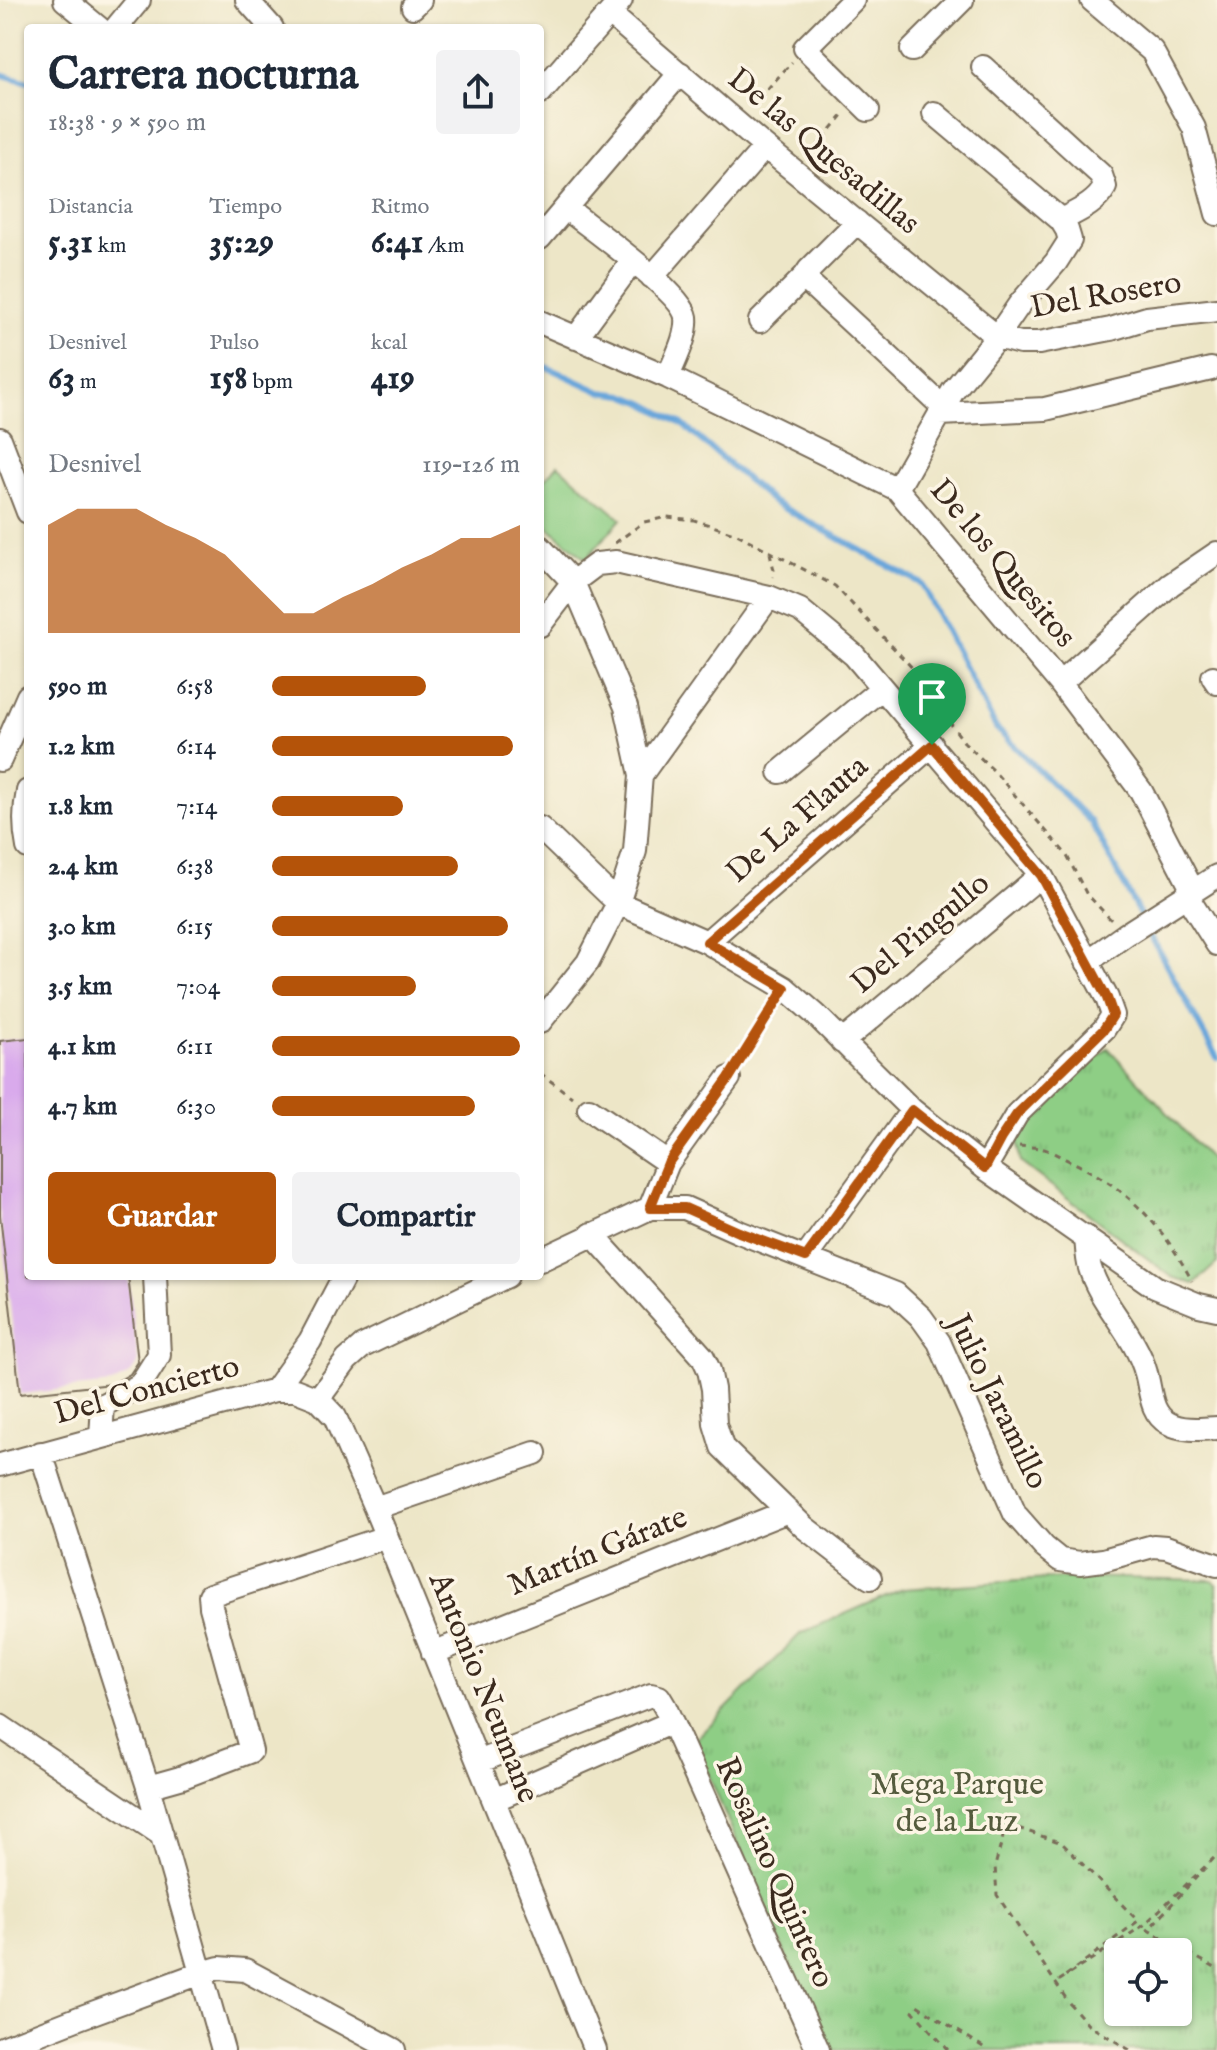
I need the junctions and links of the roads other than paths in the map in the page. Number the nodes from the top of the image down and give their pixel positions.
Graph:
1 (65, 0) edge
2 (139, 0) edge
3 (247, 0) edge
4 (853, 0) edge
5 (962, 0) edge
6 (1092, 0) edge
7 (616, 7) edge
8 (94, 24) edge
9 (119, 24) edge
10 (268, 24) edge
11 (912, 50) dead end
12 (983, 67) dead end
13 (680, 73) junction
14 (544, 88) edge
15 (862, 104) road end
16 (934, 113) dead end
17 (765, 147) junction
18 (566, 208) junction
19 (1217, 214) edge
20 (1061, 220) junction
21 (857, 222) junction
22 (544, 233) edge
23 (633, 261) junction
24 (805, 276) junction
25 (652, 277) junction
26 (1217, 310) edge
27 (760, 321) dead end
28 (544, 324) edge
29 (997, 337) junction
30 (576, 338) junction
31 (1211, 369) dead end
32 (668, 377) junction
33 (942, 411) junction
34 (0, 439) edge
35 (897, 489) junction
36 (24, 497) edge
37 (544, 551) edge
38 (1217, 553) edge
39 (573, 582) junction
40 (769, 597) junction
41 (544, 620) edge
42 (1060, 683) junction
43 (882, 688) junction
44 (24, 705) edge
45 (932, 745) junction
46 (0, 760) edge
47 (780, 772) dead end
48 (641, 775) junction
49 (544, 832) edge
50 (1041, 875) junction
51 (1217, 876) edge
52 (1189, 893) junction
53 (618, 903) junction
54 (707, 942) junction
55 (1217, 944) edge
56 (1087, 962) junction
57 (544, 1014) edge
58 (842, 1042) junction
59 (729, 1078) road end
60 (589, 1109) road end
61 (912, 1110) junction
62 (668, 1163) junction
63 (985, 1168) junction
64 (650, 1208) junction
65 (592, 1234) junction
66 (1086, 1237) junction
67 (806, 1257) junction
68 (544, 1258) edge
69 (155, 1280) edge
70 (499, 1280) edge
71 (337, 1282) edge
72 (1208, 1307) edge
73 (275, 1390) junction
74 (318, 1399) junction
75 (1217, 1428) edge
76 (101, 1437) junction
77 (41, 1453) junction
78 (535, 1453) dead end
79 (0, 1465) edge
80 (375, 1508) junction
81 (788, 1511) junction
82 (386, 1537) junction
83 (1217, 1565) edge
84 (870, 1578) dead end
85 (433, 1653) junction
86 (672, 1722) junction
87 (0, 1726) edge
88 (478, 1762) junction
89 (148, 1787) junction
90 (494, 1800) junction
91 (162, 1835) junction
92 (201, 1973) junction
93 (0, 2049) edge
94 (223, 2050) edge
95 (394, 2050) edge
96 (595, 2050) edge
97 (818, 2050) edge

1 - 8 street
2 - 9 street
3 - 10 street
4 - 15 street
5 - 11 street
6 - 19 street
7 - 13 street, De las Quesadillas
7 - 14 street
12 - 20 street
13 - 17 street, De las Quesadillas
13 - 18 street
16 - 20 street
17 - 21 street, De las Quesadillas
17 - 25 street
18 - 22 street
18 - 23 street
20 - 29 street
21 - 24 street
21 - 29 street, De las Quesadillas
23 - 25 street
23 - 30 street
24 - 27 street
24 - 33 street
25 - 32 street
26 - 29 street, Del Rosero
28 - 30 street, De los Quesitos
29 - 33 street, Del Rosero
30 - 32 street, De los Quesitos
31 - 33 street
32 - 35 street, De los Quesitos
33 - 35 street, Del Rosero
34 - 36 street
35 - 42 street, De los Quesitos
37 - 39 street
38 - 42 street
39 - 40 street
39 - 41 street
39 - 48 street
40 - 43 street
40 - 48 street
42 - 52 street, De los Quesitos
43 - 45 street
43 - 47 street
44 - 46 street
45 - 50 street
45 - 54 street, De La Flauta
48 - 53 street
49 - 53 street
50 - 56 street
50 - 58 street, Del Pingullo
51 - 52 street
52 - 55 street, De los Quesitos
52 - 56 street
53 - 54 street
53 - 57 street
54 - 58 street
56 - 63 street
58 - 61 street
59 - 62 street
60 - 62 street
61 - 63 street
61 - 67 street
62 - 64 street
63 - 66 street
64 - 65 street, Julio Jaramillo
64 - 67 street, Julio Jaramillo
65 - 68 street, Julio Jaramillo
65 - 81 street
66 - 72 street
66 - 75 street
67 - 83 street, Julio Jaramillo
69 - 76 street
70 - 74 street
71 - 73 street, Del Concierto
73 - 74 street
73 - 76 street, Del Concierto
74 - 80 street, Antonio Neumane
76 - 77 street, Del Concierto
77 - 79 street, Del Concierto
77 - 89 street
78 - 80 street
80 - 82 street, Antonio Neumane
81 - 84 street
81 - 85 street, Martín Gárate
82 - 85 street, Antonio Neumane
82 - 89 street
85 - 88 street, Antonio Neumane
86 - 88 street, Rosalino Quintero
86 - 90 street
86 - 97 street, Rosalino Quintero
87 - 91 street
88 - 90 street, Antonio Neumane
89 - 91 street
90 - 96 street, Antonio Neumane
91 - 92 street
92 - 93 street
92 - 94 street
92 - 95 street

